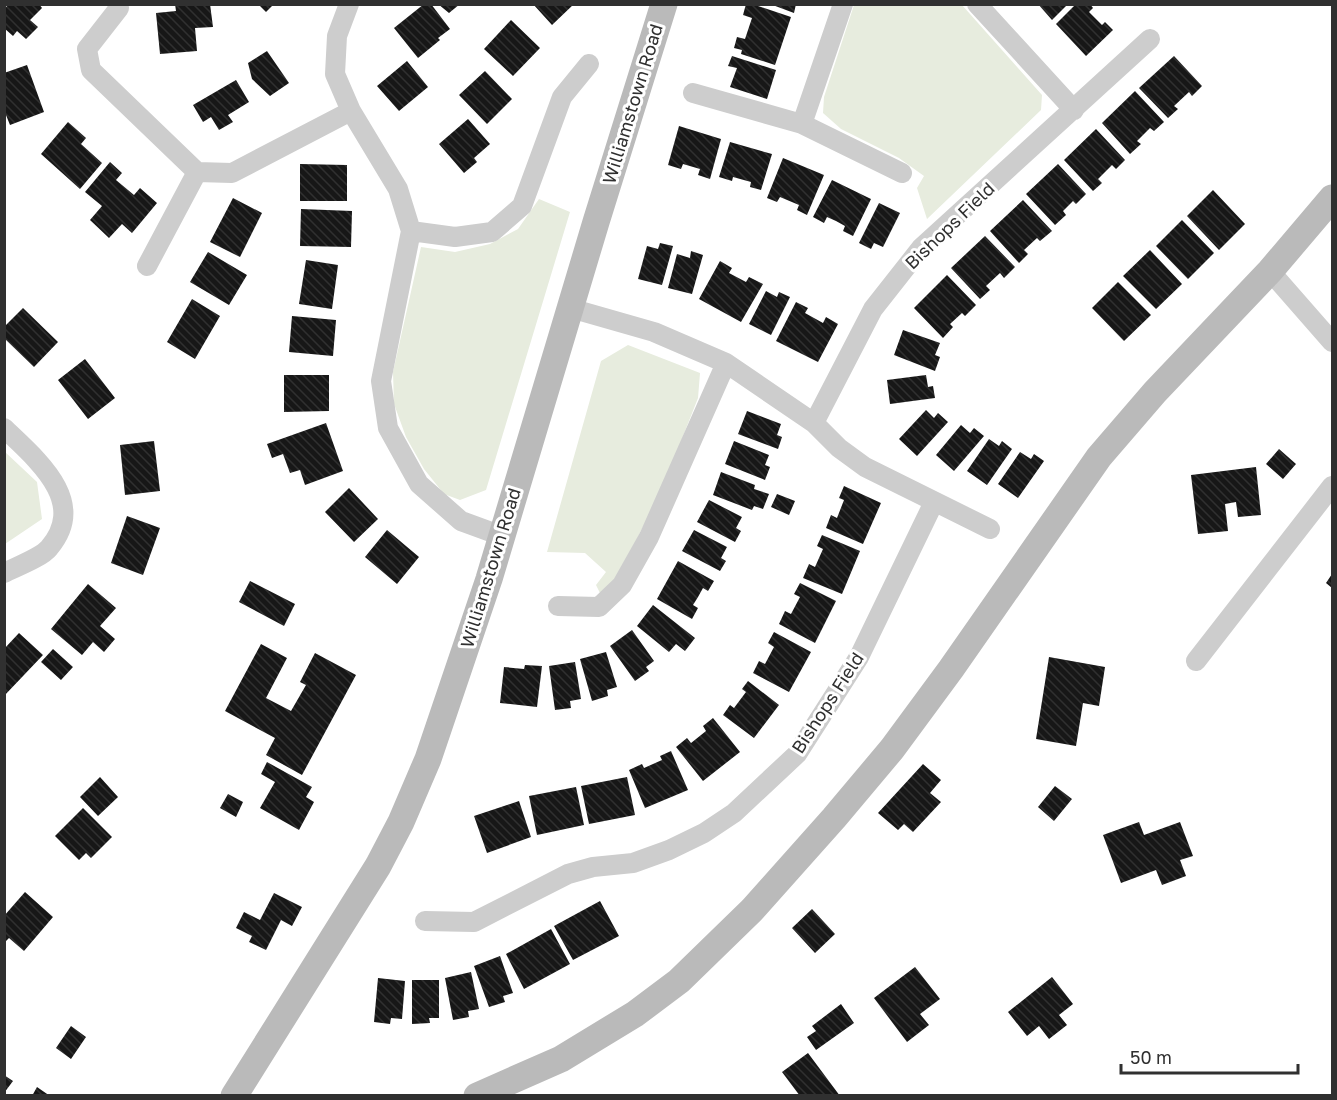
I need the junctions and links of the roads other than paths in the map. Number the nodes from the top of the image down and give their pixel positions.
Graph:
1 (349, 4) edge
2 (664, 4) edge
3 (843, 4) edge
4 (977, 4) edge
5 (119, 8) dead end
6 (1150, 39) dead end
7 (589, 64) dead end
8 (693, 93) dead end
9 (1074, 110) junction
10 (351, 111) junction
11 (802, 124) junction
12 (197, 172) junction
13 (902, 173) dead end
14 (1332, 198) edge
15 (411, 231) junction
16 (147, 266) dead end
17 (1270, 271) junction
18 (570, 308) junction
19 (1332, 342) edge
20 (726, 363) junction
21 (814, 423) junction
22 (4, 428) edge
23 (1332, 486) edge
24 (934, 502) junction
25 (990, 529) dead end
26 (502, 536) junction
27 (4, 573) edge
28 (558, 606) dead end
29 (1196, 661) dead end
30 (425, 921) dead end
31 (238, 1094) edge
32 (477, 1095) edge

1 - 10 street
2 - 18 street, Williamstown Road
3 - 11 street
4 - 9 street
5 - 12 street
6 - 9 street, Bishops Field
7 - 15 street
8 - 11 street
9 - 21 street, Bishops Field
10 - 12 street
10 - 15 street
11 - 13 street
12 - 16 street
14 - 17 street
15 - 26 street
17 - 19 street
17 - 32 street
18 - 20 street
18 - 26 street, Williamstown Road
20 - 21 street
20 - 28 street
21 - 24 street
22 - 27 street
23 - 29 street
24 - 25 street
24 - 30 street, Bishops Field
26 - 31 street, Williamstown Road

